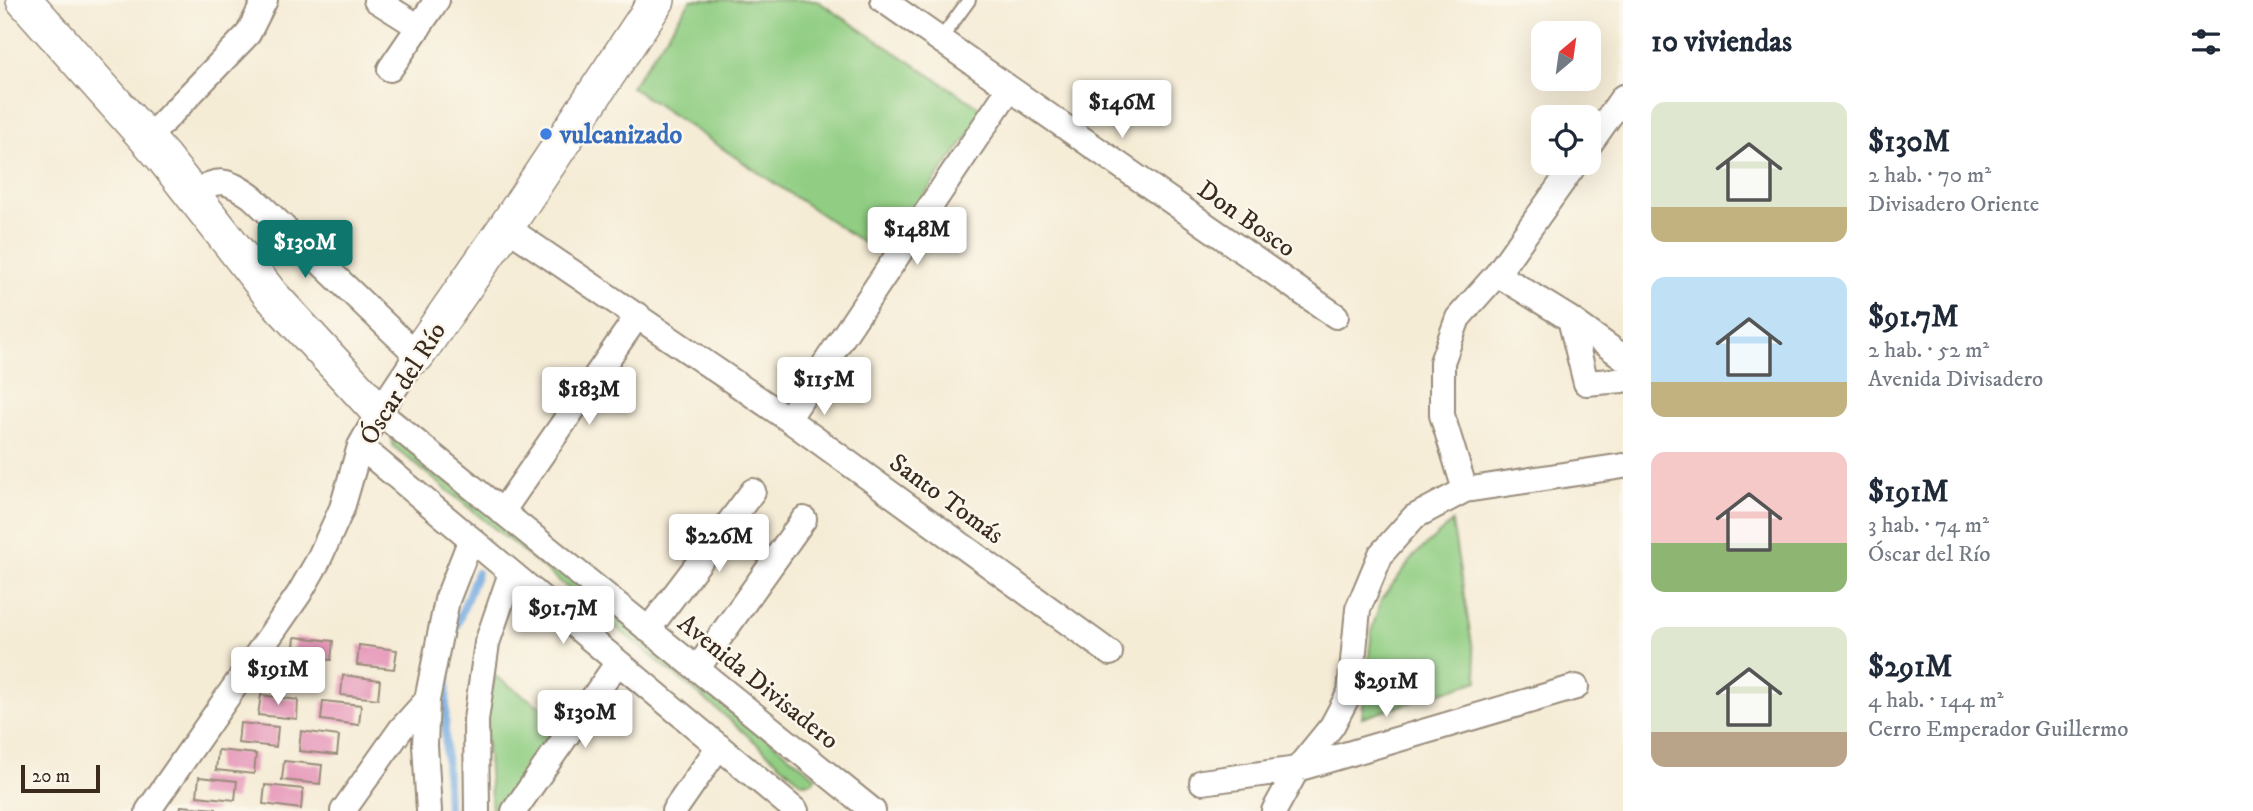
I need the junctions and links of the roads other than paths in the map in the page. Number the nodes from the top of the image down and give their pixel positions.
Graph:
1 (265, 0) edge
2 (376, 0) edge
3 (437, 0) edge
4 (657, 0) edge
5 (883, 0) edge
6 (969, 0) edge
7 (40, 6) edge
8 (418, 27) junction
9 (940, 40) junction
10 (390, 69) dead end
11 (1009, 89) junction
12 (1623, 97) edge
13 (1601, 128) edge
14 (147, 139) junction
15 (1567, 175) edge
16 (192, 194) junction
17 (506, 227) junction
18 (1497, 274) junction
19 (638, 315) junction
20 (1336, 316) dead end
21 (1570, 319) junction
22 (417, 355) junction
23 (1623, 357) edge
24 (1623, 380) edge
25 (379, 412) junction
26 (788, 419) junction
27 (360, 446) junction
28 (1623, 466) edge
29 (753, 491) dead end
30 (1465, 491) junction
31 (502, 512) junction
32 (804, 519) dead end
33 (471, 539) junction
34 (512, 573) junction
35 (648, 630) junction
36 (1110, 653) dead end
37 (618, 662) junction
38 (697, 669) junction
39 (1576, 687) dead end
40 (427, 700) junction
41 (719, 746) junction
42 (1297, 769) junction
43 (1202, 782) dead end
44 (858, 807) edge
45 (148, 811) edge
46 (343, 811) edge
47 (429, 811) edge
48 (477, 811) edge
49 (514, 811) edge
50 (674, 811) edge
51 (796, 811) edge
52 (1274, 811) edge

1 - 14 street
2 - 8 street
3 - 8 street
4 - 17 street, Óscar del Río
5 - 9 street, Don Bosco
6 - 9 lane
7 - 14 street
8 - 10 street
9 - 11 street, Don Bosco
11 - 20 street, Don Bosco
11 - 26 street
12 - 13 street
14 - 16 street
15 - 18 street
16 - 22 street
16 - 25 street
17 - 19 street, Santo Tomás
17 - 22 street, Óscar del Río
18 - 21 street
18 - 30 street
19 - 26 street, Santo Tomás
19 - 31 street
21 - 23 street
21 - 24 street
22 - 25 street, Óscar del Río
25 - 27 street, Óscar del Río
25 - 31 street, Avenida Divisadero
26 - 36 street, Santo Tomás
27 - 33 street
27 - 45 street, Óscar del Río
28 - 30 street
29 - 35 street
30 - 42 street
31 - 35 street, Avenida Divisadero
32 - 38 street
33 - 34 street
33 - 40 street
34 - 37 street
34 - 48 street
35 - 38 street, Avenida Divisadero
37 - 41 street
37 - 49 street
38 - 44 street, Avenida Divisadero
39 - 42 street
40 - 46 street
40 - 47 street
41 - 50 street
41 - 51 street
42 - 43 street
42 - 52 street

